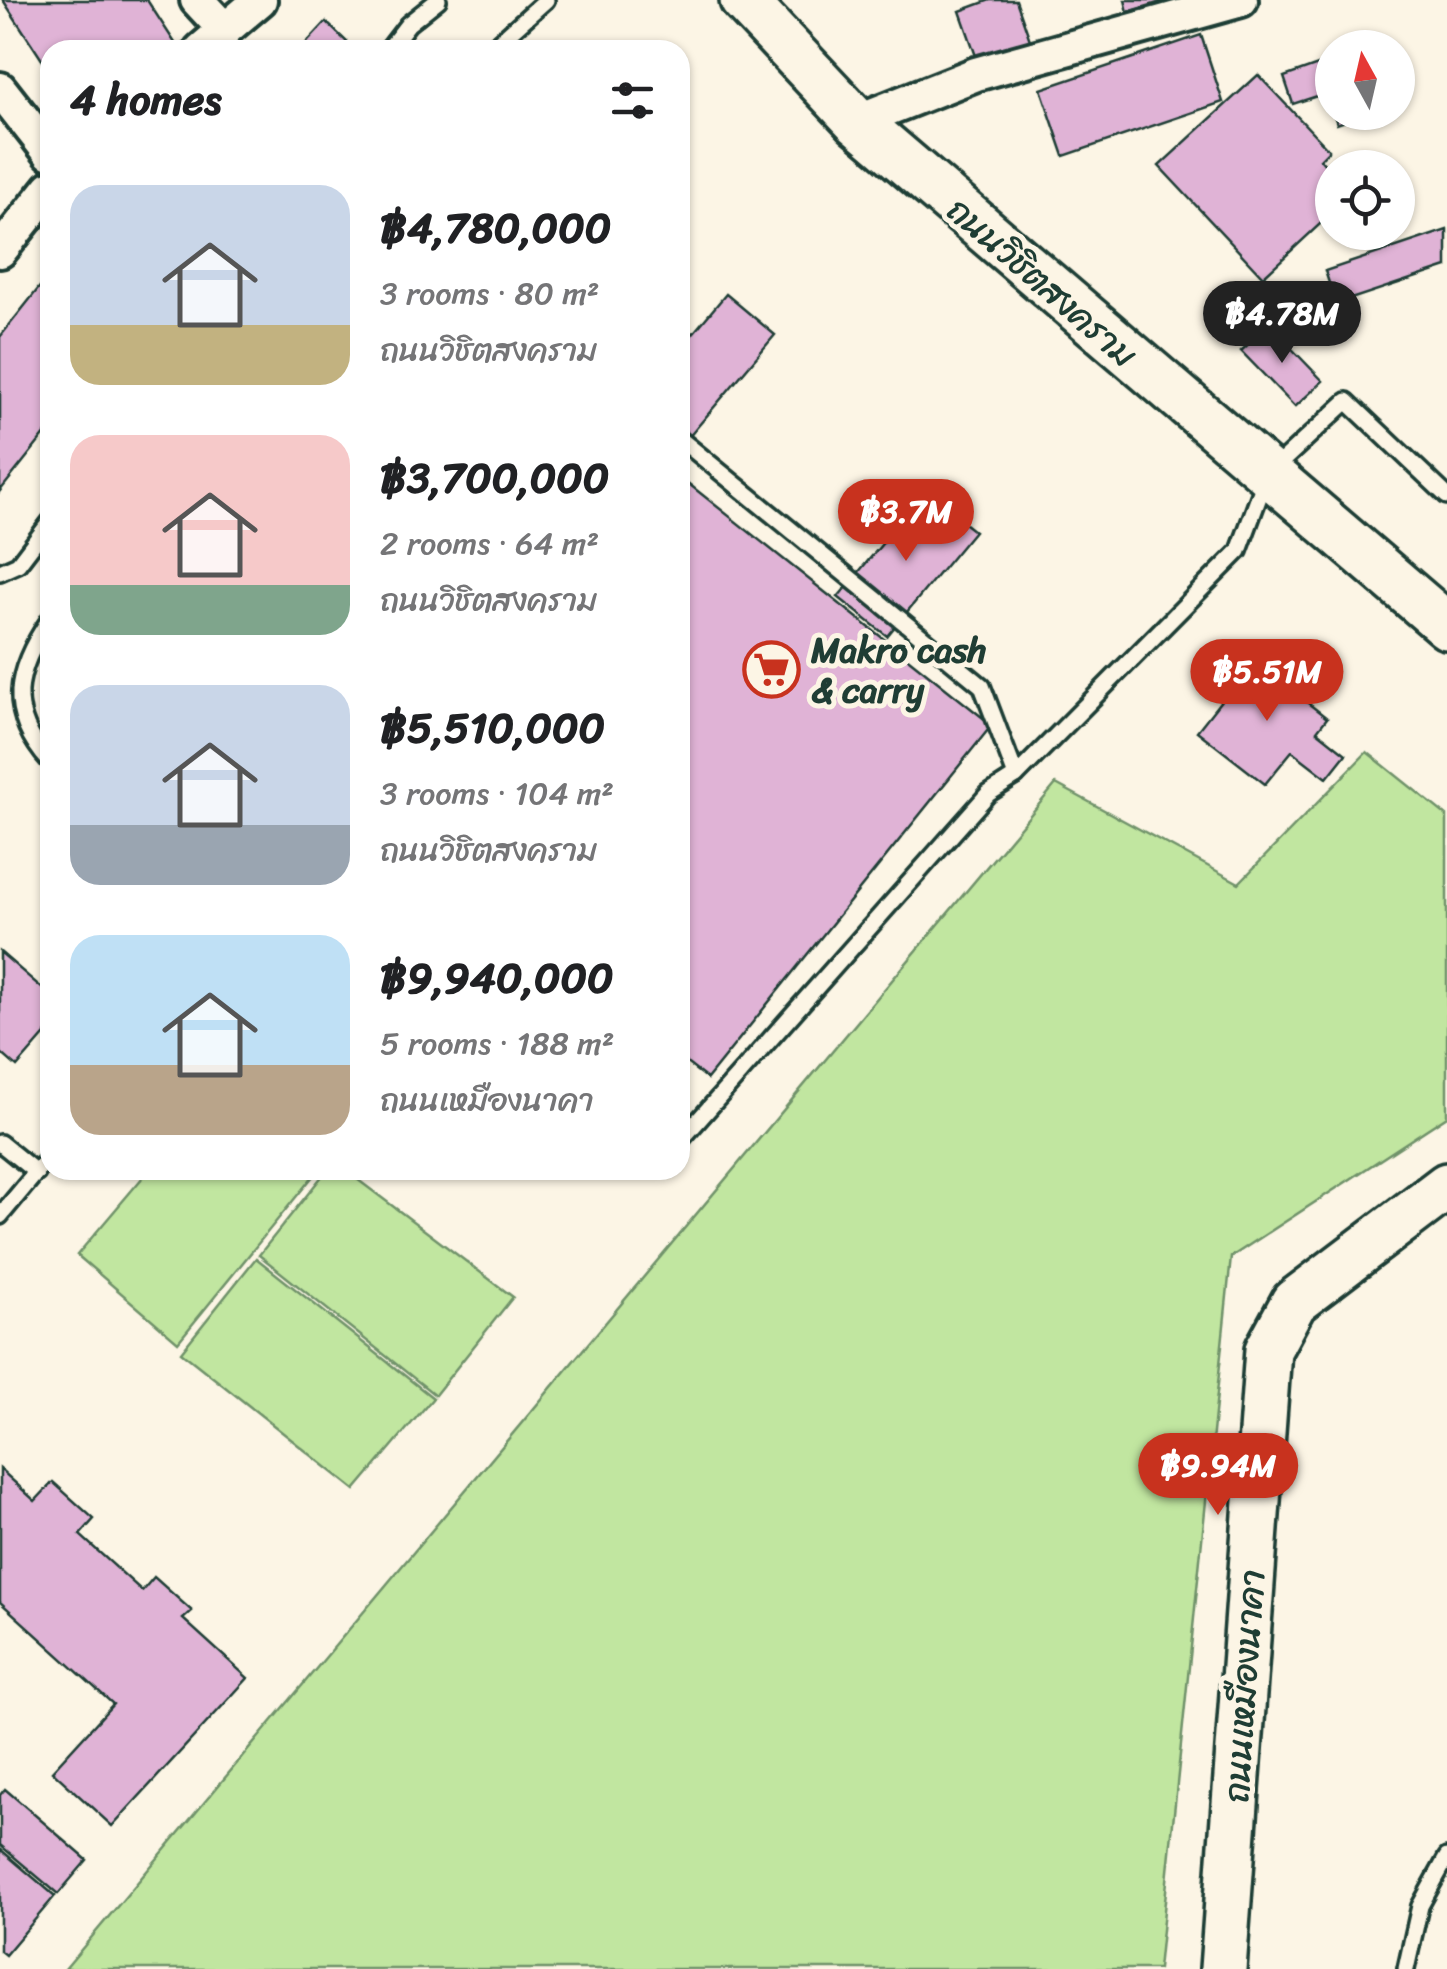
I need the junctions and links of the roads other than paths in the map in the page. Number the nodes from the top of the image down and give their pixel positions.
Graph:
1 (197, 0) edge
2 (260, 0) edge
3 (438, 0) edge
4 (546, 0) edge
5 (743, 0) edge
6 (1241, 0) edge
7 (213, 40) edge
8 (396, 40) edge
9 (501, 40) edge
10 (7, 112) edge
11 (857, 121) junction
12 (40, 143) edge
13 (40, 201) edge
14 (0, 251) edge
15 (690, 447) edge
16 (1267, 475) junction
17 (1447, 496) edge
18 (40, 535) edge
19 (0, 572) edge
20 (1447, 626) edge
21 (40, 634) edge
22 (40, 748) edge
23 (1016, 776) junction
24 (690, 1130) edge
25 (0, 1143) edge
26 (40, 1169) edge
27 (37, 1173) junction
28 (1447, 1186) edge
29 (0, 1216) edge
30 (1447, 1857) edge
31 (1223, 1969) edge
32 (1406, 1969) edge

1 - 7 street
2 - 7 street
3 - 8 lane
4 - 9 lane
5 - 11 main road, ถนนวิชิตสงคราม
6 - 11 street
10 - 12 street
11 - 16 main road, ถนนวิชิตสงคราม
13 - 14 street
15 - 23 lane
16 - 17 lane
16 - 20 main road, ถนนวิชิตสงคราม
16 - 23 lane
18 - 19 lane
21 - 22 lane
23 - 24 lane
25 - 27 lane
26 - 27 lane
27 - 29 lane
28 - 31 main road, ถนนเหมืองนาคา
30 - 32 lane

